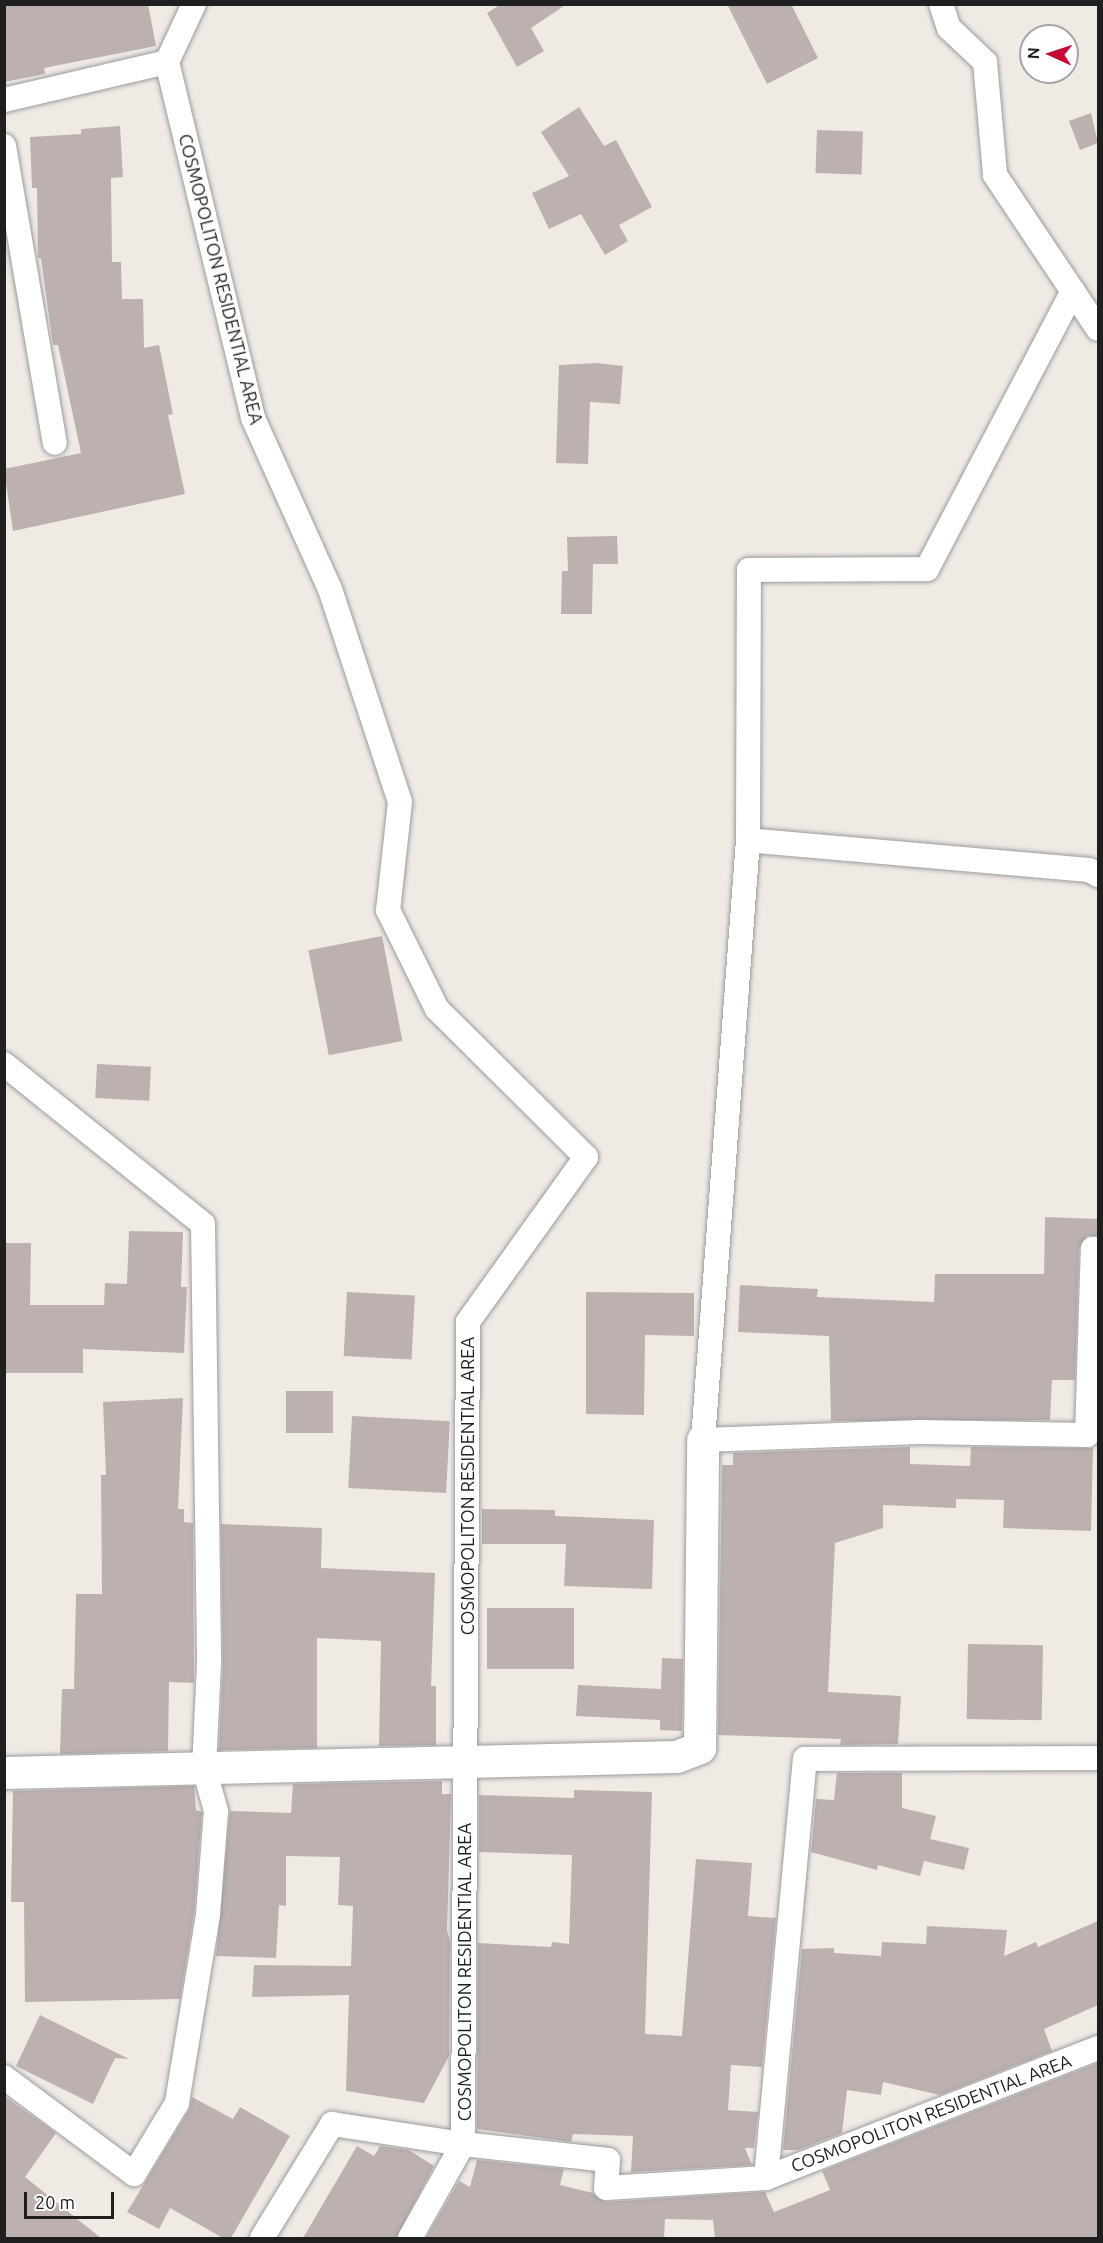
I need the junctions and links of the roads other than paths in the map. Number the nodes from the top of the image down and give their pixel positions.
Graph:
1 (194, 4) edge
2 (941, 4) edge
3 (167, 62) junction
4 (4, 100) edge
5 (4, 146) edge
6 (1073, 291) junction
7 (1098, 329) edge
8 (55, 443) dead end
9 (748, 840) junction
10 (1098, 875) edge
11 (4, 1064) edge
12 (1098, 1250) edge
13 (703, 1440) junction
14 (1098, 1758) edge
15 (465, 1759) junction
16 (204, 1768) junction
17 (4, 1773) edge
18 (1098, 2048) edge
19 (4, 2077) edge
20 (462, 2144) junction
21 (766, 2178) junction
22 (262, 2238) edge
23 (410, 2238) edge

1 - 3 street
2 - 6 street
3 - 4 street
3 - 15 street, COSMOPOLITON RESIDENTIAL AREA
5 - 8 street
6 - 7 street
6 - 9 street
9 - 10 street
9 - 13 street
11 - 16 street
12 - 13 street
13 - 15 street
14 - 21 street
15 - 16 street
15 - 20 street, COSMOPOLITON RESIDENTIAL AREA
16 - 17 street
16 - 19 street
18 - 21 street, COSMOPOLITON RESIDENTIAL AREA
20 - 21 street, COSMOPOLITON RESIDENTIAL AREA
20 - 22 street
20 - 23 street

